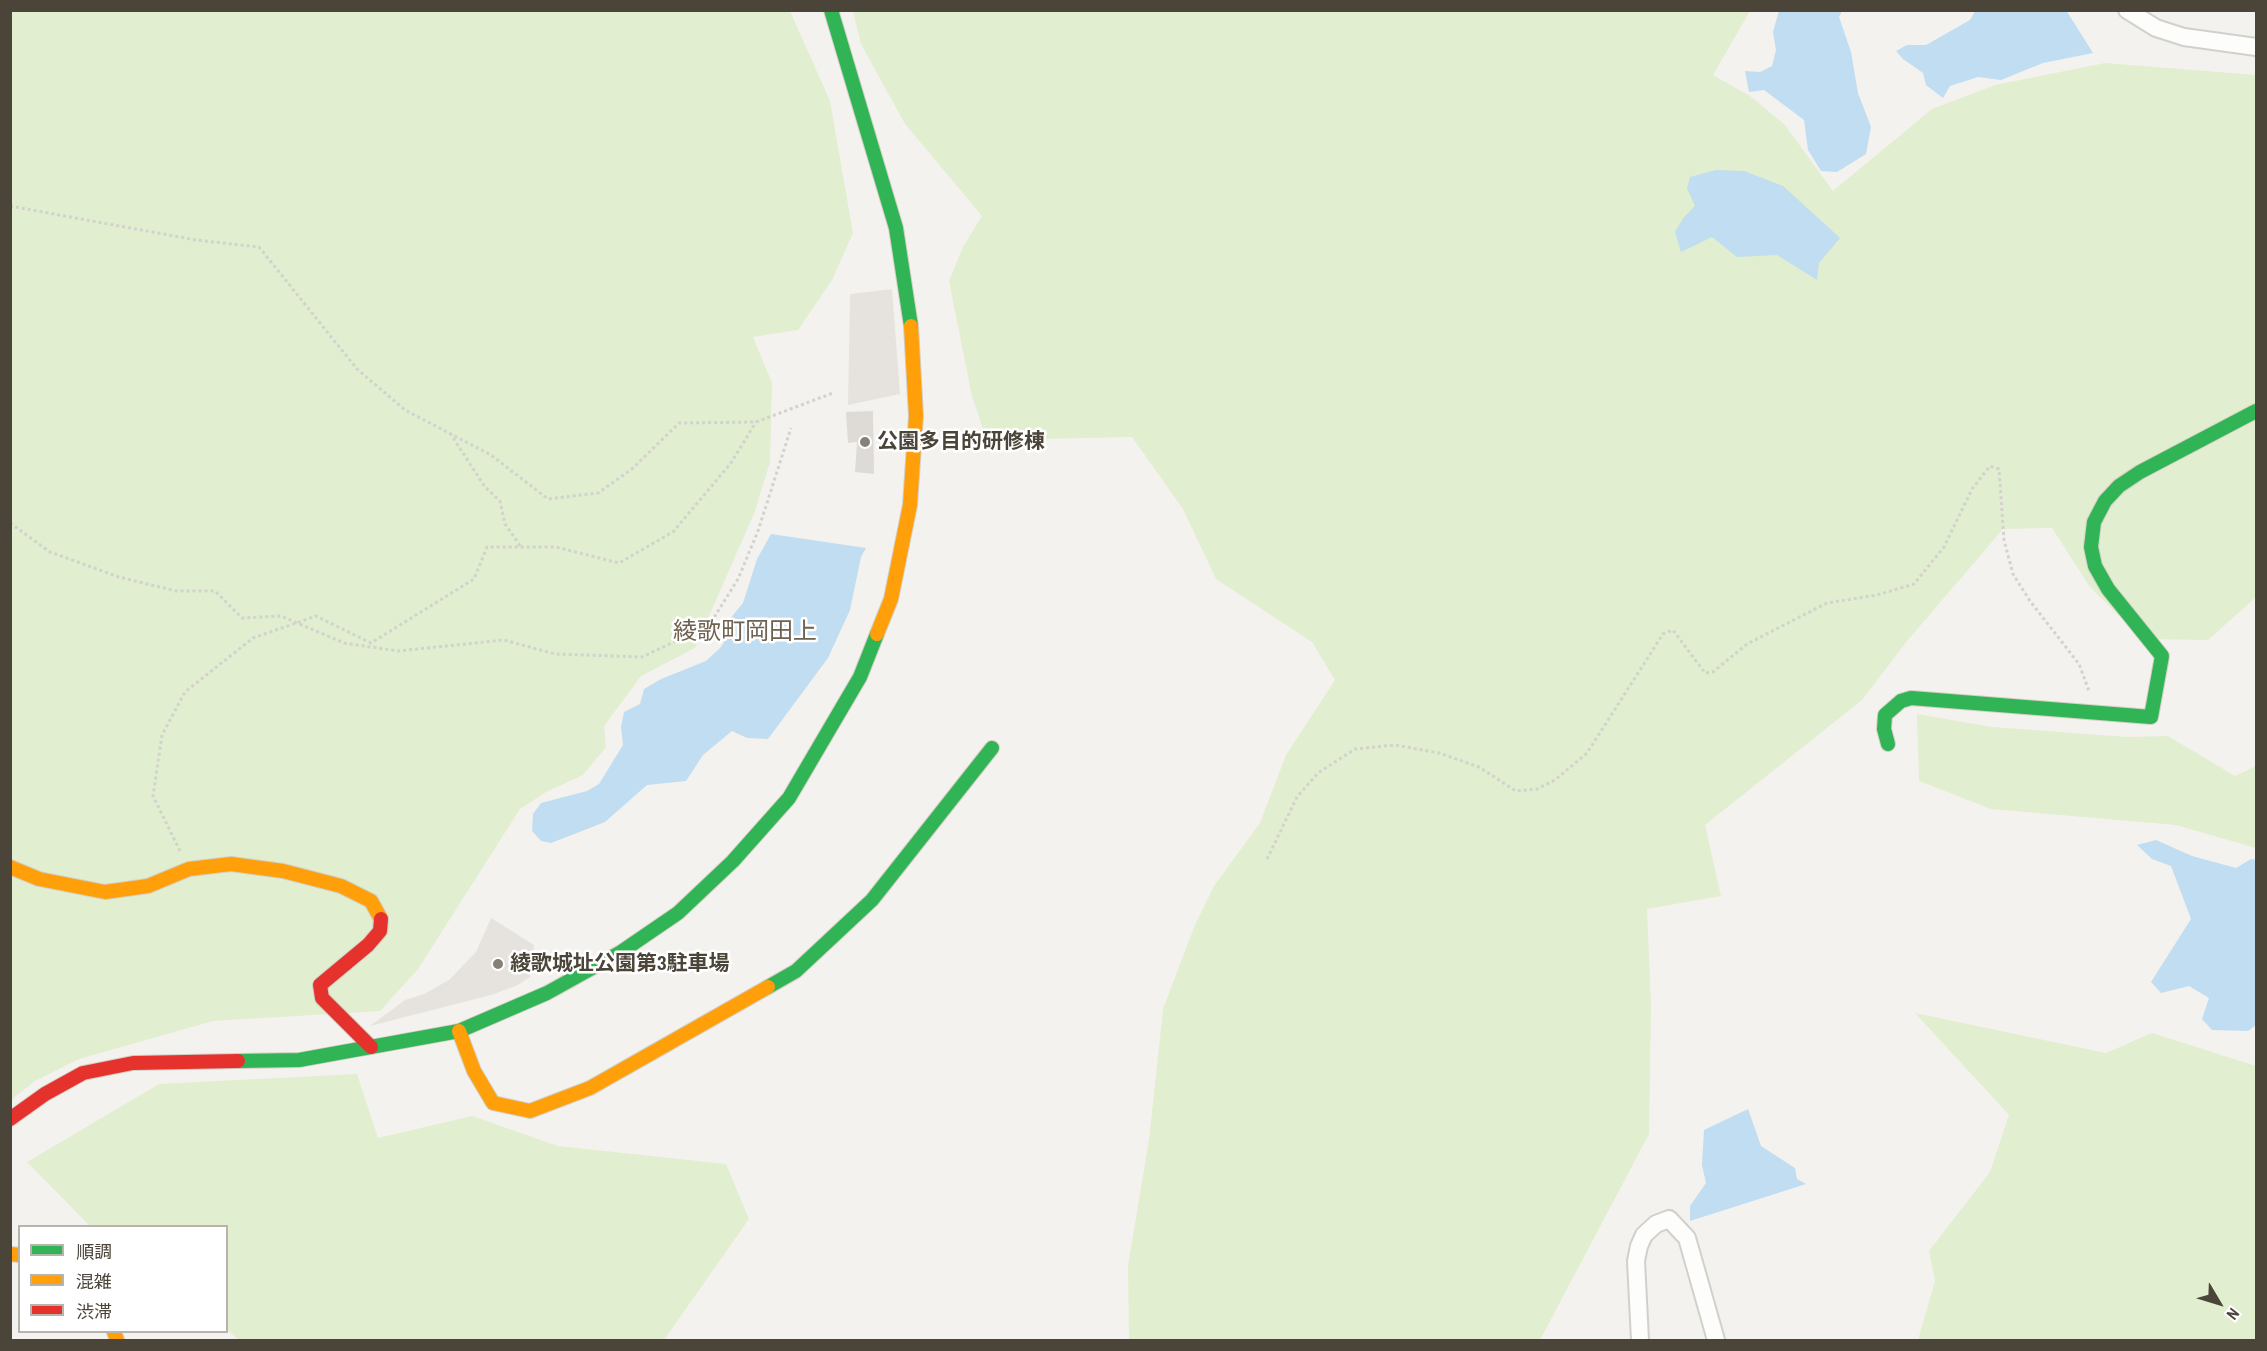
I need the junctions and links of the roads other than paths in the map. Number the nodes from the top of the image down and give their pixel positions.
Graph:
1 (831, 10) edge
2 (2127, 10) edge
3 (2256, 47) edge
4 (2256, 411) edge
5 (1888, 744) dead end
6 (993, 748) dead end
7 (10, 867) edge
8 (459, 1031) junction
9 (371, 1047) junction
10 (10, 1119) edge
11 (1640, 1341) edge
12 (1716, 1341) edge

1 - 8 street
2 - 3 street
4 - 5 street
6 - 8 street
7 - 9 street
8 - 9 street
9 - 10 street
11 - 12 street

